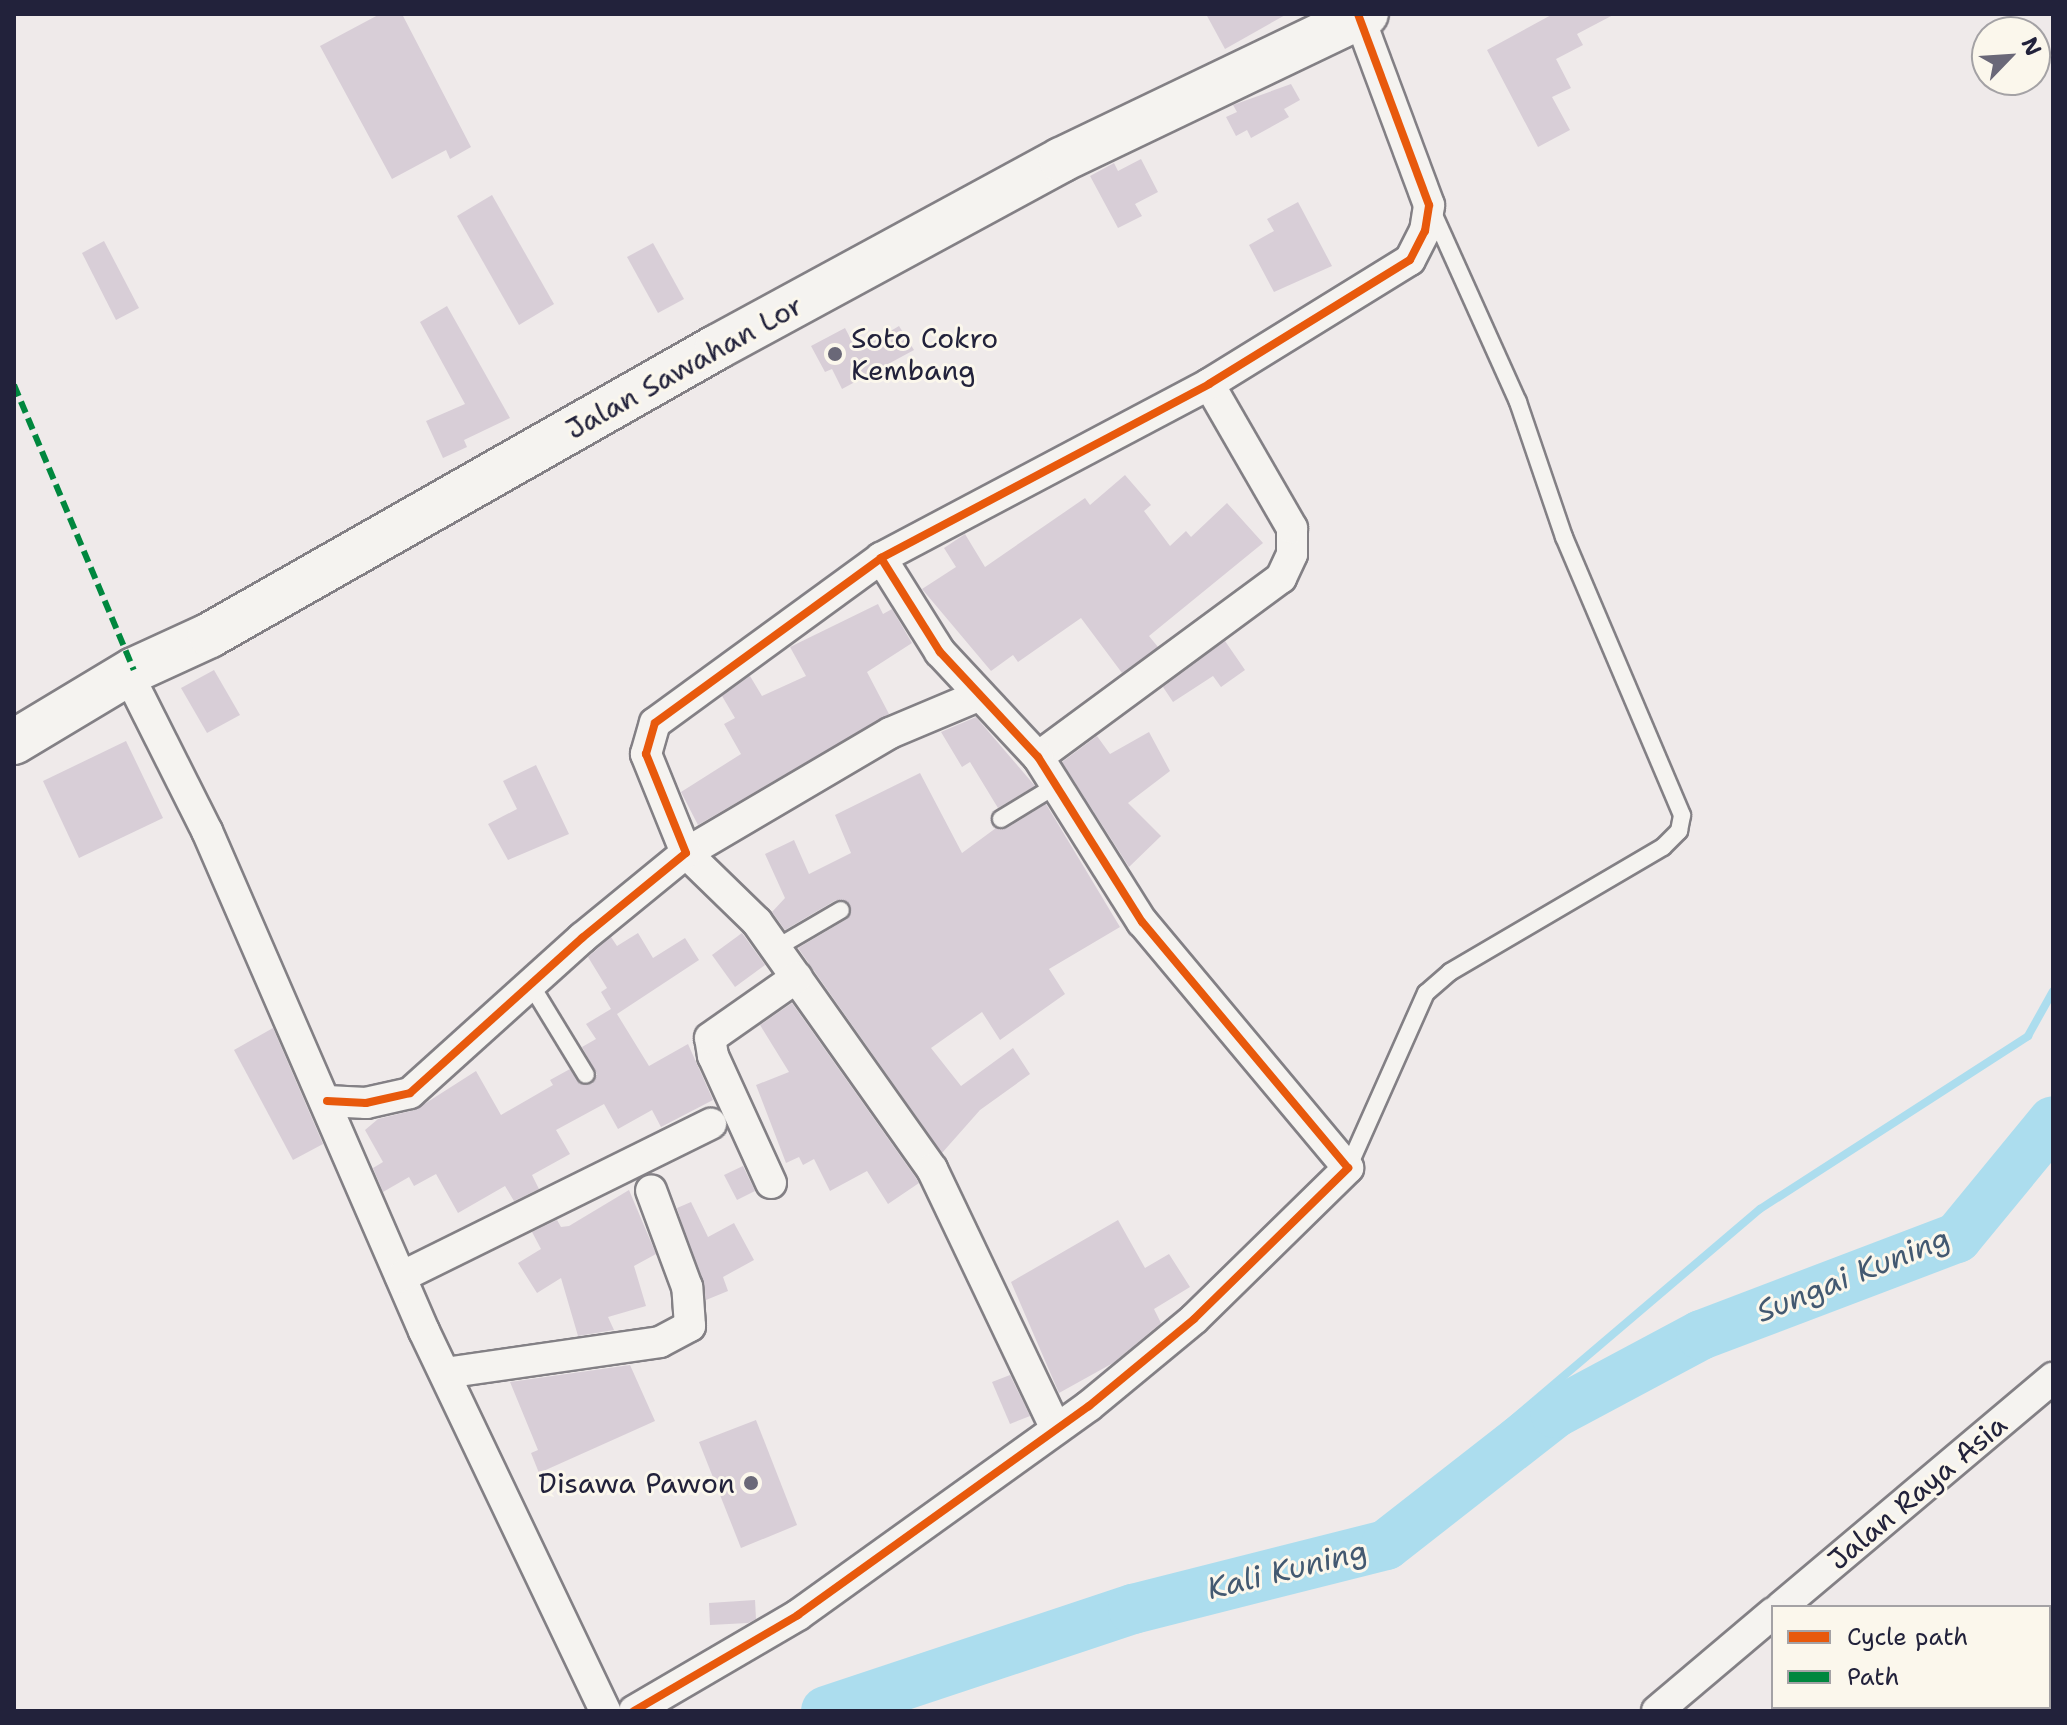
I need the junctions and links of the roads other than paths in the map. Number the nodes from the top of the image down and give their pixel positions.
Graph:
1 (1361, 15) edge
2 (1429, 205) junction
3 (1209, 384) junction
4 (881, 558) junction
5 (128, 674) junction
6 (978, 696) junction
7 (14, 742) edge
8 (1038, 757) junction
9 (1055, 786) junction
10 (1001, 819) dead end
11 (686, 853) junction
12 (841, 910) dead end
13 (776, 948) junction
14 (797, 977) junction
15 (531, 985) junction
16 (586, 1075) dead end
17 (327, 1101) junction
18 (711, 1124) dead end
19 (1348, 1168) junction
20 (771, 1183) dead end
21 (651, 1190) dead end
22 (401, 1277) junction
23 (445, 1373) junction
24 (2053, 1378) edge
25 (1056, 1429) junction
26 (1783, 1605) edge
27 (1771, 1615) edge
28 (605, 1711) edge
29 (634, 1711) edge
30 (1657, 1711) edge

1 - 2 street
1 - 5 main road, Jalan Sawahan Lor
2 - 3 street
2 - 19 lane
3 - 4 street
3 - 8 street
4 - 6 street
4 - 11 street
5 - 7 main road, Jalan Sawahan Lor
5 - 17 street
6 - 8 street
6 - 11 street
8 - 9 street
9 - 10 lane
9 - 19 street
11 - 13 street
11 - 15 street
12 - 13 lane
13 - 14 street
14 - 20 street
14 - 25 street
15 - 16 lane
15 - 17 street
17 - 22 street
18 - 22 street
19 - 25 street
21 - 23 street
22 - 23 street
23 - 28 street
24 - 26 street, Jalan Raya Asia
25 - 29 street
27 - 30 street

